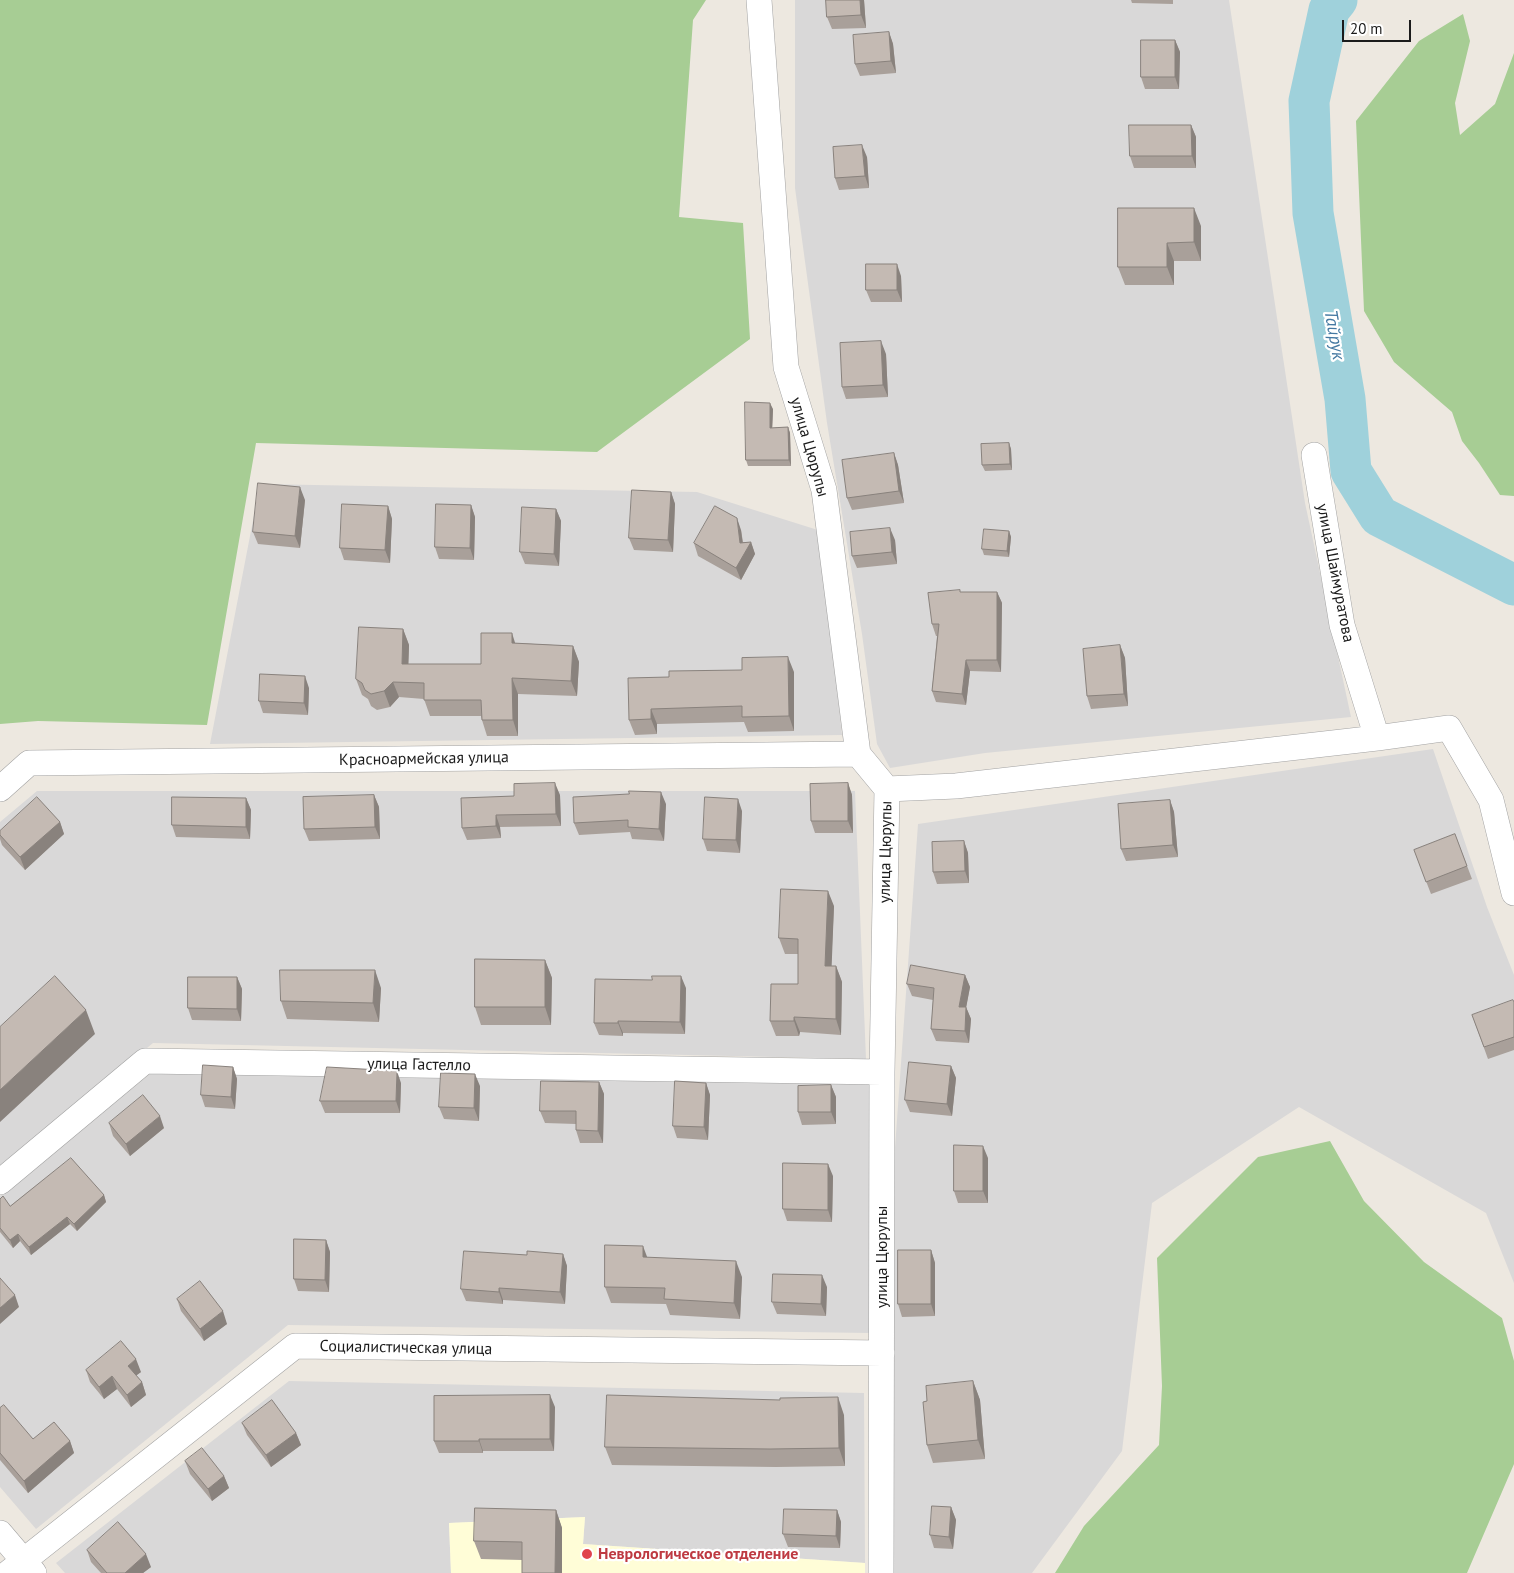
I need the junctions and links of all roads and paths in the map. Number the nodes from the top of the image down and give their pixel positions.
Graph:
1 (759, 0) edge
2 (1314, 455) dead end
3 (1377, 738) junction
4 (858, 754) junction
5 (0, 789) edge
6 (887, 789) junction
7 (1514, 893) edge
8 (882, 1072) junction
9 (0, 1182) edge
10 (882, 1353) junction
11 (0, 1533) edge
12 (22, 1569) edge
13 (880, 1573) edge

1 - 4 street, улица Цюрупы
2 - 3 street, улица Шаймуратова
3 - 6 street
3 - 7 street
4 - 5 street, Красноармейская улица
4 - 6 street, улица Цюрупы
6 - 8 street, улица Цюрупы
8 - 9 street, улица Гастелло
8 - 10 street, улица Цюрупы
10 - 12 street, Социалистическая улица
10 - 13 street, улица Цюрупы
11 - 12 street

